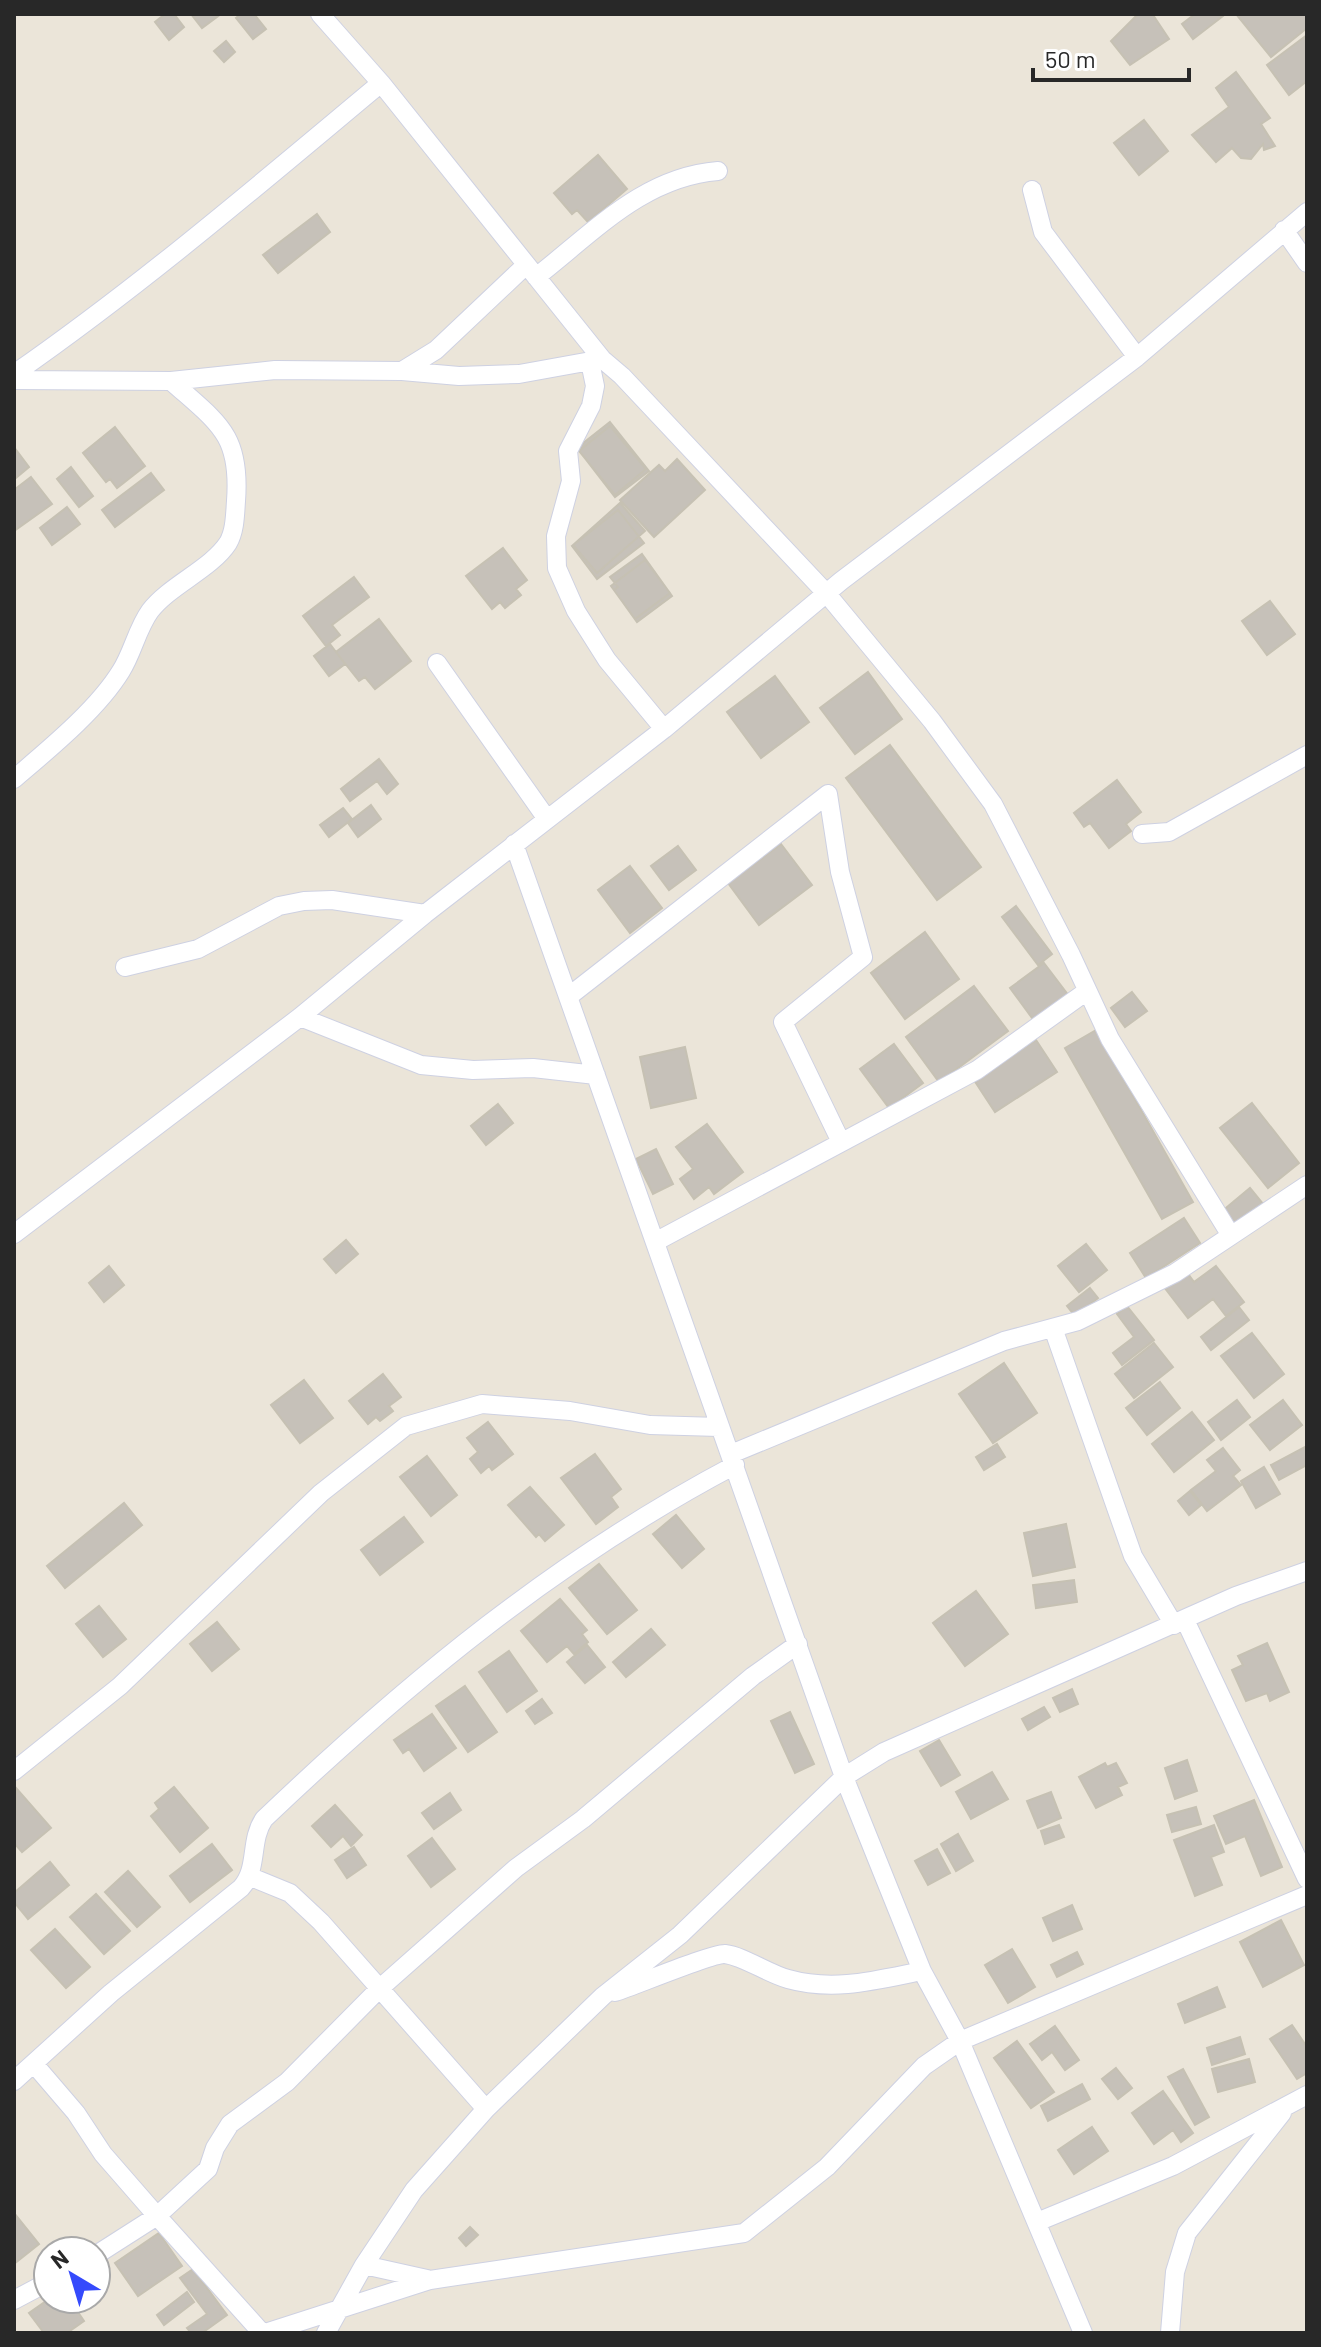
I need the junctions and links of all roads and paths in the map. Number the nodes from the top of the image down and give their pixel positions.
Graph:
1 (320, 14) edge
2 (381, 83) junction
3 (718, 171) dead end
4 (1032, 190) dead end
5 (1307, 212) edge
6 (1284, 230) junction
7 (1307, 263) edge
8 (531, 271) junction
9 (1137, 357) junction
10 (596, 361) junction
11 (402, 371) junction
12 (14, 377) edge
13 (171, 381) junction
14 (827, 594) junction
15 (437, 663) dead end
16 (664, 729) junction
17 (1307, 755) edge
18 (14, 779) edge
19 (547, 819) junction
20 (1142, 834) dead end
21 (514, 844) junction
22 (425, 914) junction
23 (125, 967) dead end
24 (1087, 991) junction
25 (568, 997) junction
26 (300, 1017) junction
27 (596, 1075) junction
28 (840, 1140) junction
29 (1307, 1185) edge
30 (14, 1234) edge
31 (1230, 1234) junction
32 (655, 1242) junction
33 (1053, 1328) junction
34 (719, 1427) junction
35 (733, 1460) junction
36 (1307, 1571) edge
37 (1180, 1623) junction
38 (798, 1644) junction
39 (14, 1771) edge
40 (844, 1777) junction
41 (251, 1877) junction
42 (1307, 1879) edge
43 (1307, 1895) edge
44 (922, 1971) junction
45 (379, 1989) junction
46 (603, 1996) junction
47 (960, 2041) junction
48 (34, 2064) junction
49 (14, 2081) edge
50 (1307, 2095) edge
51 (1289, 2104) junction
52 (486, 2109) junction
53 (157, 2216) junction
54 (1037, 2222) junction
55 (112, 2245) edge
56 (364, 2265) junction
57 (430, 2280) junction
58 (32, 2290) edge
59 (14, 2300) edge
60 (337, 2309) junction
61 (264, 2333) edge
62 (326, 2333) edge
63 (1083, 2333) edge
64 (1170, 2333) edge

1 - 2 street
2 - 8 street
2 - 12 street
3 - 8 street
4 - 9 street
5 - 6 street
6 - 7 street
6 - 9 street
8 - 10 street
8 - 11 street
9 - 14 street
10 - 11 street
10 - 14 street
10 - 16 street
11 - 13 street
12 - 13 street
13 - 18 street
14 - 16 street
14 - 24 street
15 - 19 street
16 - 19 street
17 - 20 street
19 - 21 street
21 - 22 street
21 - 25 street
22 - 23 street
22 - 26 street
24 - 28 street
24 - 31 street
25 - 27 street
25 - 28 street
26 - 27 street
26 - 30 street
27 - 32 street
28 - 32 street
29 - 31 street
31 - 33 street
32 - 34 street
33 - 35 street
33 - 37 street
34 - 35 street
34 - 39 street
35 - 38 street
35 - 41 street
36 - 37 street
37 - 40 street
37 - 42 street
38 - 40 street
38 - 45 street
40 - 44 street
40 - 46 street
41 - 45 street
41 - 48 street
43 - 47 street
44 - 46 street
44 - 47 street
45 - 52 street
45 - 53 street
46 - 52 street
47 - 54 street
47 - 57 street
48 - 49 street
48 - 53 street
50 - 51 street
51 - 54 street
51 - 64 street
52 - 56 street
53 - 55 street
53 - 61 street
54 - 63 street
56 - 57 street
56 - 60 street
57 - 60 street
58 - 59 street
60 - 61 street
60 - 62 street

